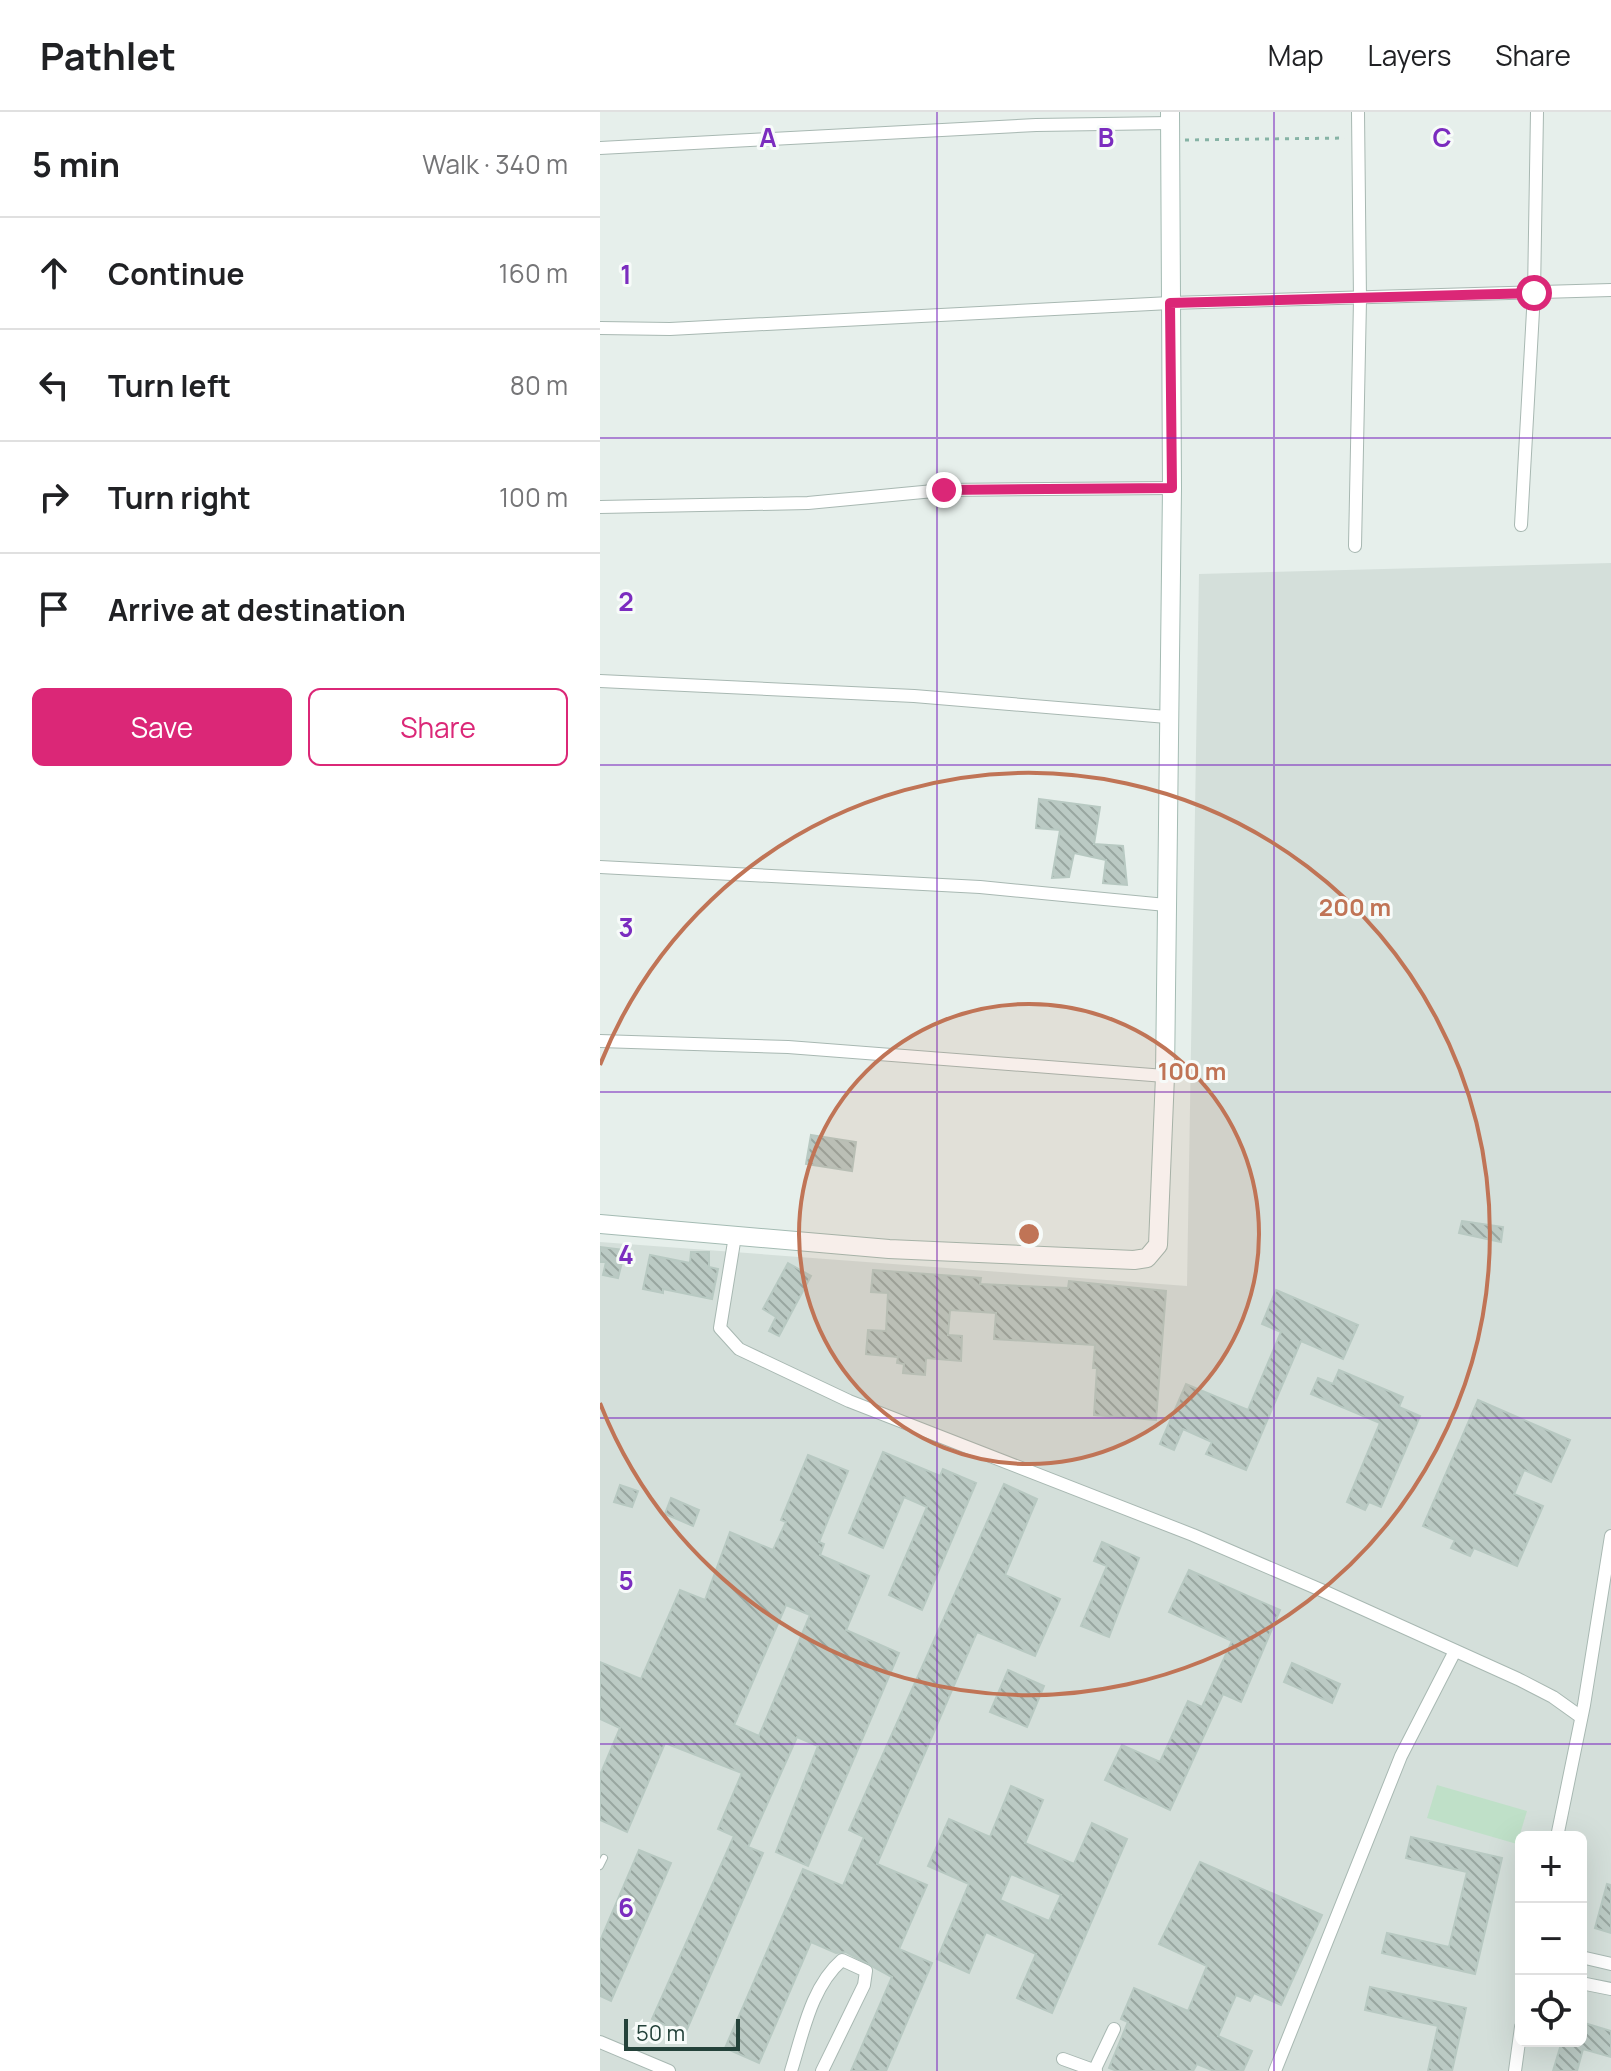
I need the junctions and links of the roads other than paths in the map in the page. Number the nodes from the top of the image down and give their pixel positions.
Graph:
1 (1358, 112) edge
2 (1537, 112) edge
3 (1170, 125) edge
4 (600, 148) edge
5 (1611, 290) edge
6 (1534, 293) junction
7 (1360, 300) junction
8 (1170, 303) junction
9 (600, 328) edge
10 (1172, 488) junction
11 (600, 507) edge
12 (1521, 525) dead end
13 (1355, 546) dead end
14 (600, 681) edge
15 (1167, 717) junction
16 (600, 867) edge
17 (1166, 905) junction
18 (600, 1041) edge
19 (1165, 1076) junction
20 (600, 1224) edge
21 (735, 1236) junction
22 (1611, 1536) edge
23 (1455, 1651) junction
24 (1581, 1717) junction
25 (1558, 1831) edge
26 (604, 1858) dead end
27 (600, 1866) edge
28 (1587, 1958) edge
29 (1611, 1964) edge
30 (1587, 1984) edge
31 (1611, 1989) edge
32 (1114, 2029) dead end
33 (600, 2042) edge
34 (1518, 2047) edge
35 (1063, 2059) dead end
36 (669, 2071) edge
37 (791, 2071) edge
38 (822, 2071) edge
39 (1095, 2071) edge
40 (1275, 2071) edge
41 (1515, 2071) edge

1 - 7 street
2 - 6 street
3 - 4 street
3 - 8 main road
5 - 6 street
6 - 7 street
6 - 12 street
7 - 8 street
7 - 13 street
8 - 9 street
8 - 10 main road
10 - 11 street
10 - 15 main road
14 - 15 street
15 - 17 main road
16 - 17 street
17 - 19 main road
18 - 19 street
19 - 21 main road
20 - 21 main road
21 - 23 street
22 - 24 street
23 - 24 street
23 - 40 street
24 - 25 street
26 - 27 lane
28 - 29 street
30 - 31 street
32 - 39 street
33 - 36 street
34 - 41 street
35 - 39 street
37 - 38 street

